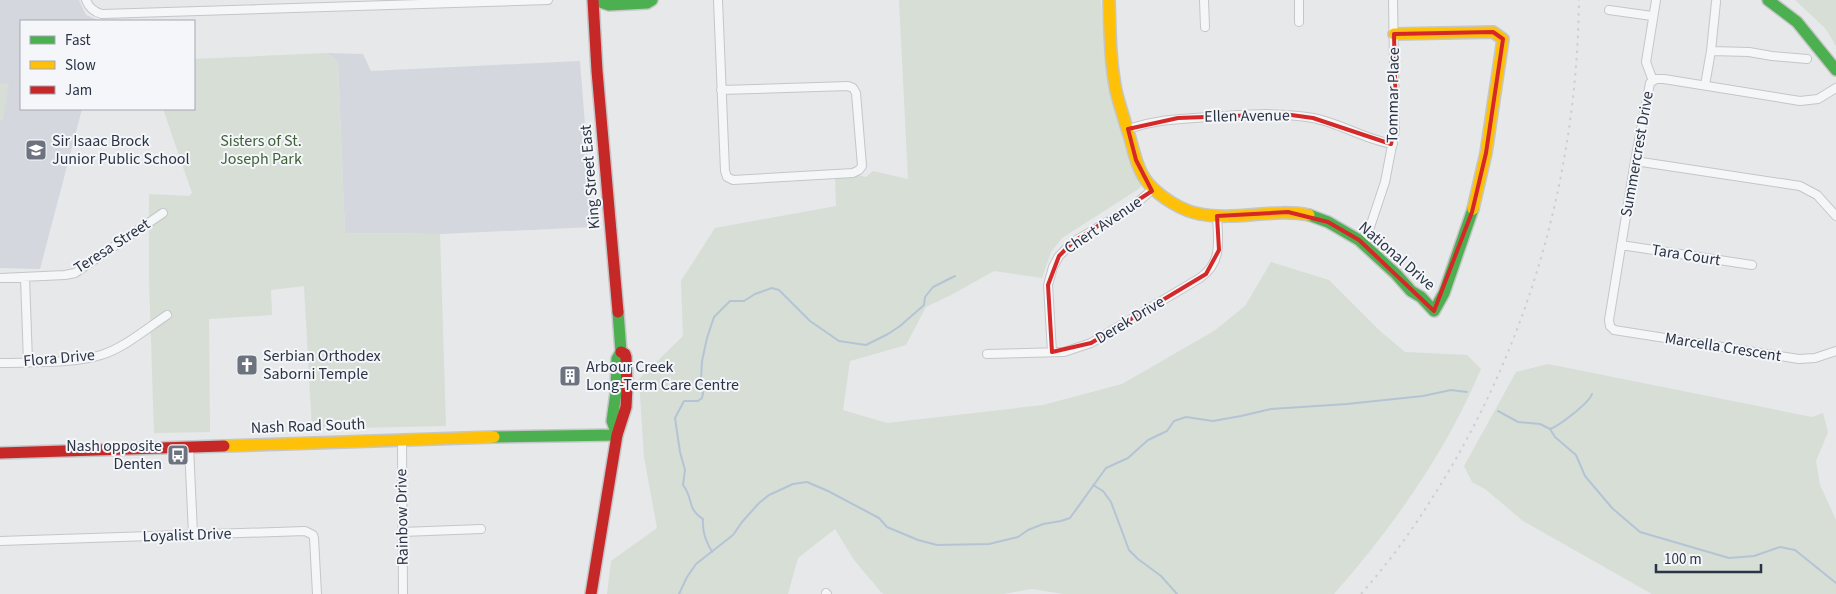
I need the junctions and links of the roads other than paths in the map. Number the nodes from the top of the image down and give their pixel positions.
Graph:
1 (86, 0) edge
2 (253, 0) edge
3 (548, 0) edge
4 (594, 0) edge
5 (652, 0) edge
6 (718, 0) edge
7 (1109, 0) edge
8 (1204, 0) edge
9 (1299, 0) edge
10 (1393, 0) edge
11 (1656, 0) edge
12 (1768, 0) edge
13 (1716, 2) dead end
14 (254, 9) junction
15 (1609, 10) dead end
16 (141, 12) junction
17 (1652, 16) junction
18 (141, 20) edge
19 (1299, 22) dead end
20 (1205, 27) dead end
21 (1394, 34) junction
22 (1711, 51) junction
23 (1807, 59) dead end
24 (1836, 70) edge
25 (1653, 81) junction
26 (1705, 85) junction
27 (1836, 88) edge
28 (721, 90) junction
29 (1128, 129) junction
30 (1393, 144) junction
31 (1635, 161) junction
32 (1154, 188) junction
33 (163, 213) dead end
34 (1217, 216) junction
35 (1836, 216) edge
36 (1364, 245) junction
37 (1621, 245) junction
38 (1752, 265) dead end
39 (26, 277) junction
40 (0, 278) edge
41 (167, 315) dead end
42 (1610, 326) joint
43 (1836, 351) edge
44 (1052, 352) junction
45 (987, 354) dead end
46 (28, 362) junction
47 (0, 363) edge
48 (617, 436) junction
49 (402, 440) junction
50 (189, 446) junction
51 (0, 452) edge
52 (481, 529) dead end
53 (402, 532) junction
54 (194, 534) junction
55 (0, 541) edge
56 (317, 594) edge
57 (403, 594) edge
58 (591, 594) edge

1 - 16 street
2 - 14 street
3 - 14 street
4 - 5 street
4 - 48 street, King Street East
6 - 28 street
7 - 29 street, National Drive
8 - 20 street
9 - 19 street
10 - 21 street, Tommar Place
11 - 17 street
12 - 24 street
13 - 22 street
14 - 16 street
15 - 17 street
16 - 18 street
17 - 25 street
21 - 30 street, Tommar Place
21 - 36 street, National Drive
22 - 23 street
22 - 26 street
25 - 26 street, Summercrest Drive
25 - 31 street, Summercrest Drive
26 - 27 street, Summercrest Drive
28 - 28 street
29 - 30 street, Ellen Avenue
29 - 32 street, National Drive
30 - 36 street, Tommar Place
31 - 35 street
31 - 37 street, Summercrest Drive
32 - 34 street, National Drive
32 - 44 street, Chert Avenue
33 - 39 street, Teresa Street
34 - 36 street, National Drive
34 - 44 street, Derek Drive
37 - 38 street, Tara Court
37 - 42 street, Summercrest Drive
39 - 40 street, Teresa Street
39 - 46 street
41 - 46 street, Flora Drive
42 - 43 street, Marcella Crescent
44 - 45 street, Derek Drive
46 - 47 street, Flora Drive
48 - 49 street, Nash Road South
48 - 58 street, King Street East
49 - 50 street, Nash Road South
49 - 53 street, Rainbow Drive
50 - 51 street, Nash Road South
50 - 54 street
52 - 53 street
53 - 57 street, Rainbow Drive
54 - 55 street, Loyalist Drive
54 - 56 street, Loyalist Drive

